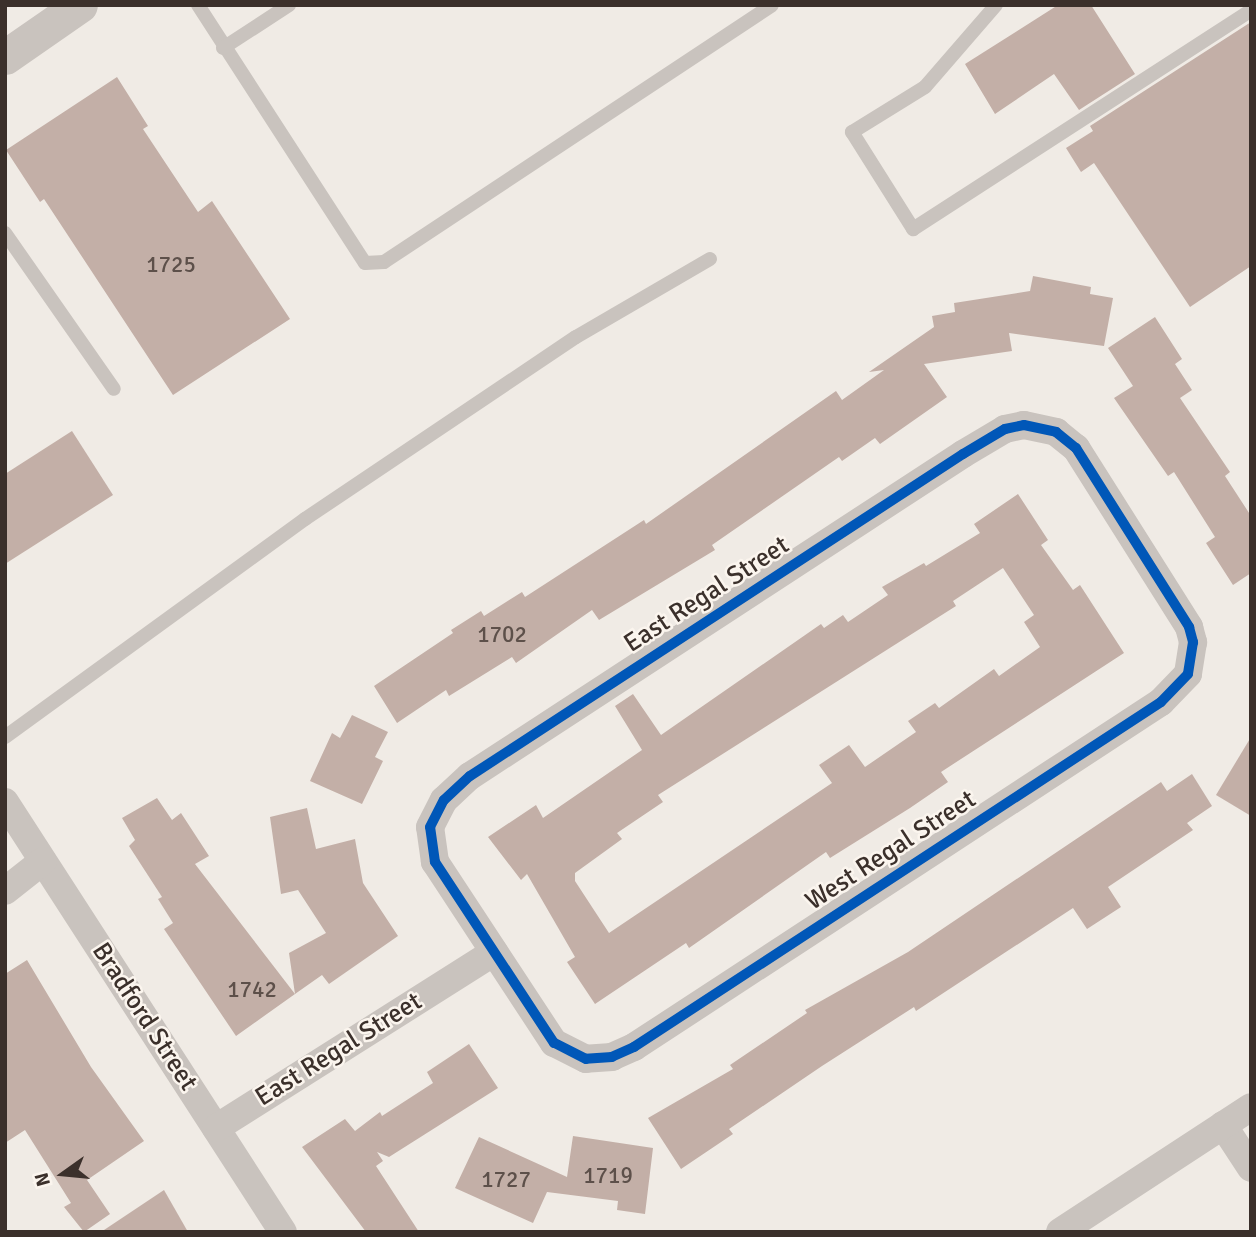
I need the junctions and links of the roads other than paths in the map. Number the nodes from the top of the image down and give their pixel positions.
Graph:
1 (80, 5) edge
2 (198, 5) edge
3 (289, 5) edge
4 (772, 5) edge
5 (996, 5) edge
6 (1239, 5) edge
7 (1251, 10) edge
8 (223, 48) junction
9 (5, 57) edge
10 (5, 233) edge
11 (710, 259) dead end
12 (114, 389) dead end
13 (1124, 522) joint
14 (5, 737) edge
15 (5, 802) edge
16 (43, 861) junction
17 (5, 891) edge
18 (494, 952) junction
19 (1251, 1107) edge
20 (1223, 1125) junction
21 (216, 1128) junction
22 (1251, 1168) edge
23 (283, 1232) edge
24 (1060, 1232) edge

1 - 9 street
2 - 8 lane
3 - 8 lane
4 - 8 lane
5 - 7 lane
6 - 7 lane
10 - 12 lane
11 - 14 lane
13 - 18 street, East Regal Street
13 - 18 street, West Regal Street
15 - 16 street, Bradford Street
16 - 17 street
16 - 21 street, Bradford Street
18 - 21 street, East Regal Street
19 - 20 street
20 - 22 street
20 - 24 street
21 - 23 street, Bradford Street

